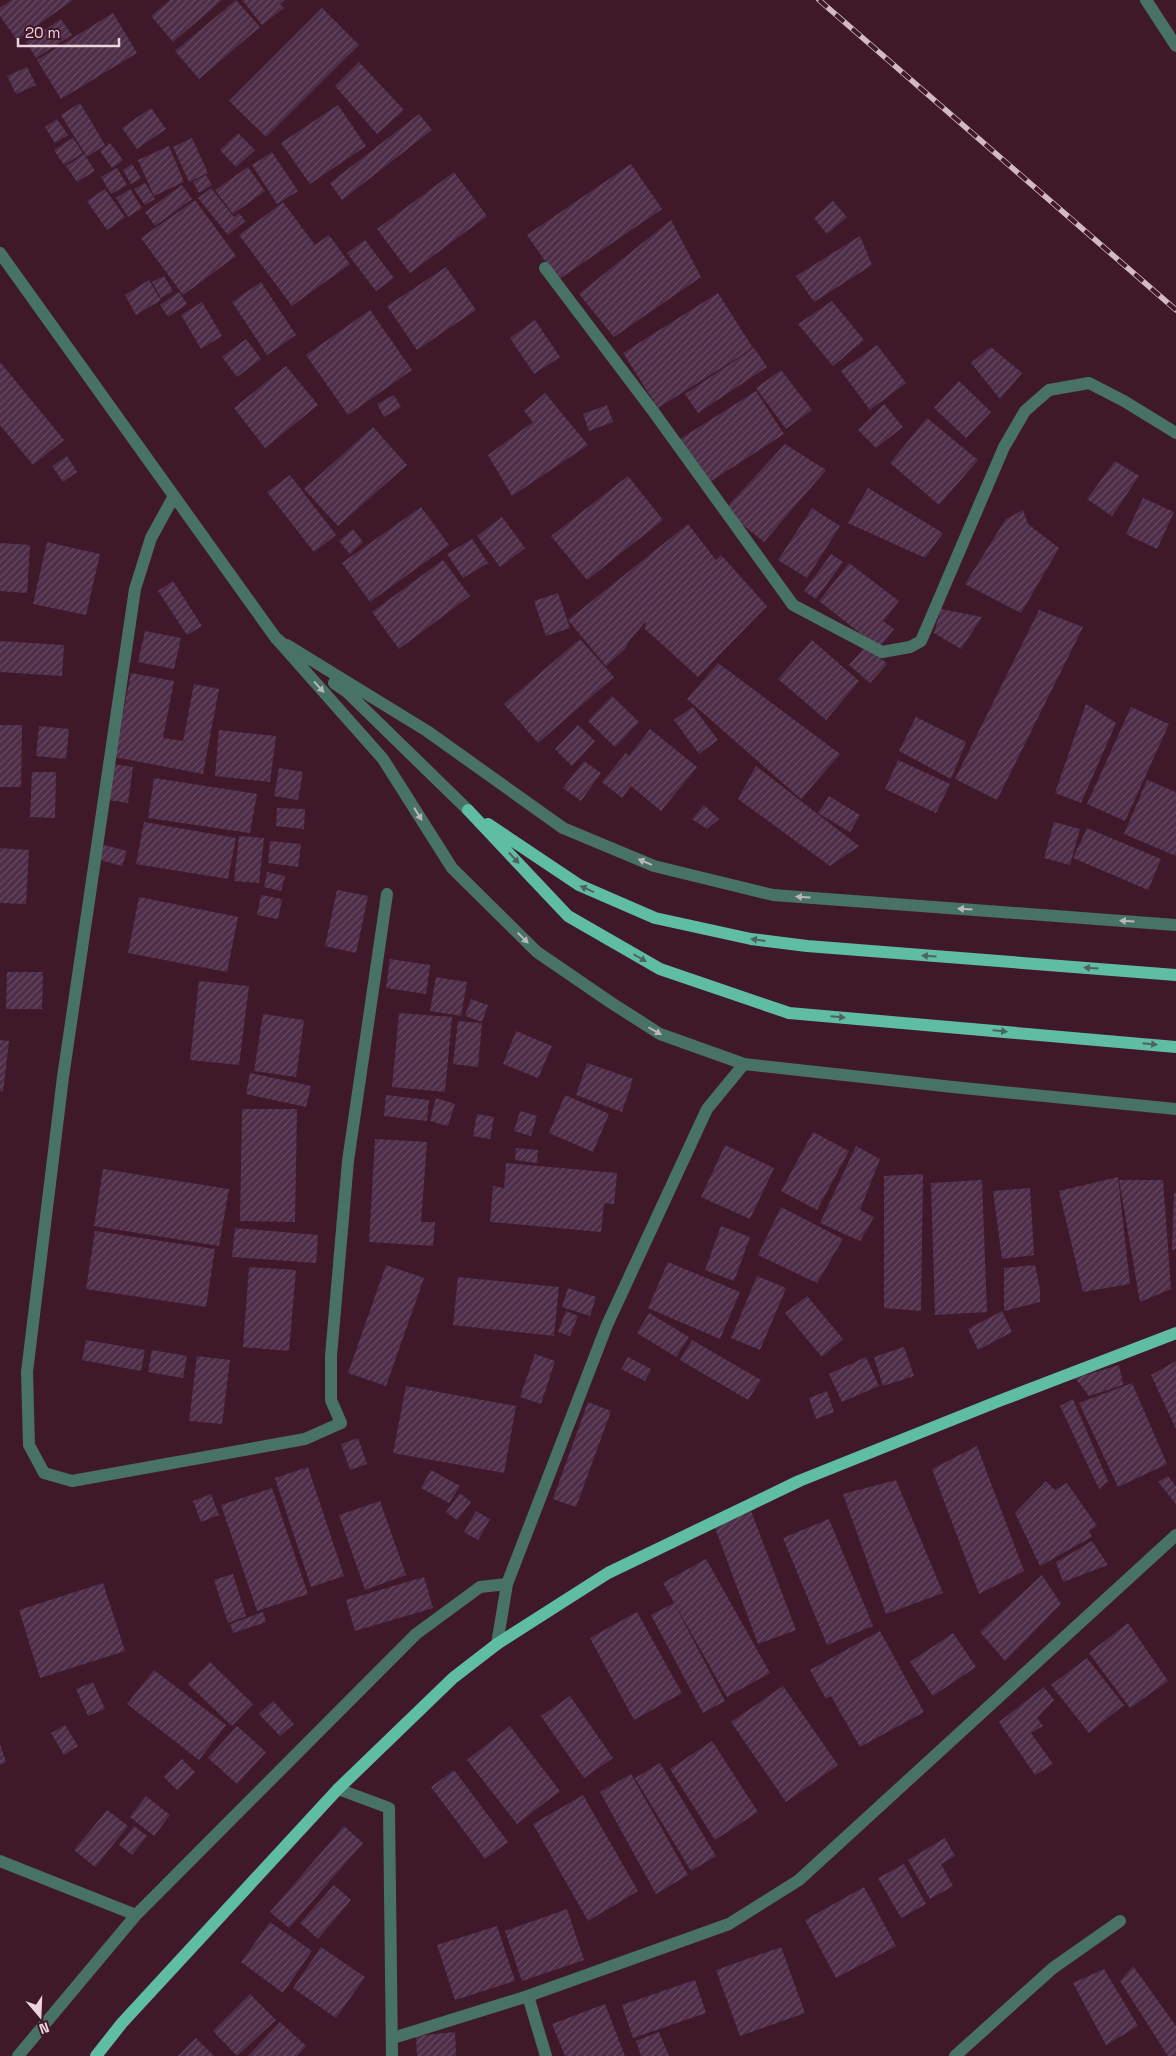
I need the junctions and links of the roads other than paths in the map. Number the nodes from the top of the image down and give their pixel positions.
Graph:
1 (1146, 0) edge
2 (1176, 46) edge
3 (0, 253) edge
4 (545, 268) dead end
5 (1176, 433) edge
6 (174, 496) junction
7 (275, 637) junction
8 (468, 810) junction
9 (387, 894) dead end
10 (1176, 925) edge
11 (1176, 975) edge
12 (1176, 1047) edge
13 (744, 1064) junction
14 (1176, 1109) edge
15 (1176, 1333) edge
16 (1176, 1535) edge
17 (506, 1584) junction
18 (496, 1644) junction
19 (338, 1789) junction
20 (0, 1862) edge
21 (136, 1915) junction
22 (1120, 1920) dead end
23 (528, 1996) junction
24 (393, 2038) junction
25 (18, 2056) edge
26 (96, 2056) edge
27 (392, 2056) edge
28 (546, 2056) edge
29 (955, 2056) edge

1 - 2 street
3 - 6 street
4 - 5 street
6 - 7 street
6 - 9 street
7 - 8 street
10 -> 7 street
7 -> 13 street
11 -> 8 main road
8 -> 12 main road
13 - 14 street
13 - 17 street
15 - 18 main road
16 - 23 street
17 - 18 street
17 - 21 street
18 - 19 main road
19 - 24 street
19 - 26 main road
20 - 21 street
21 - 25 street
22 - 29 street
23 - 24 street
23 - 28 street
24 - 27 street

